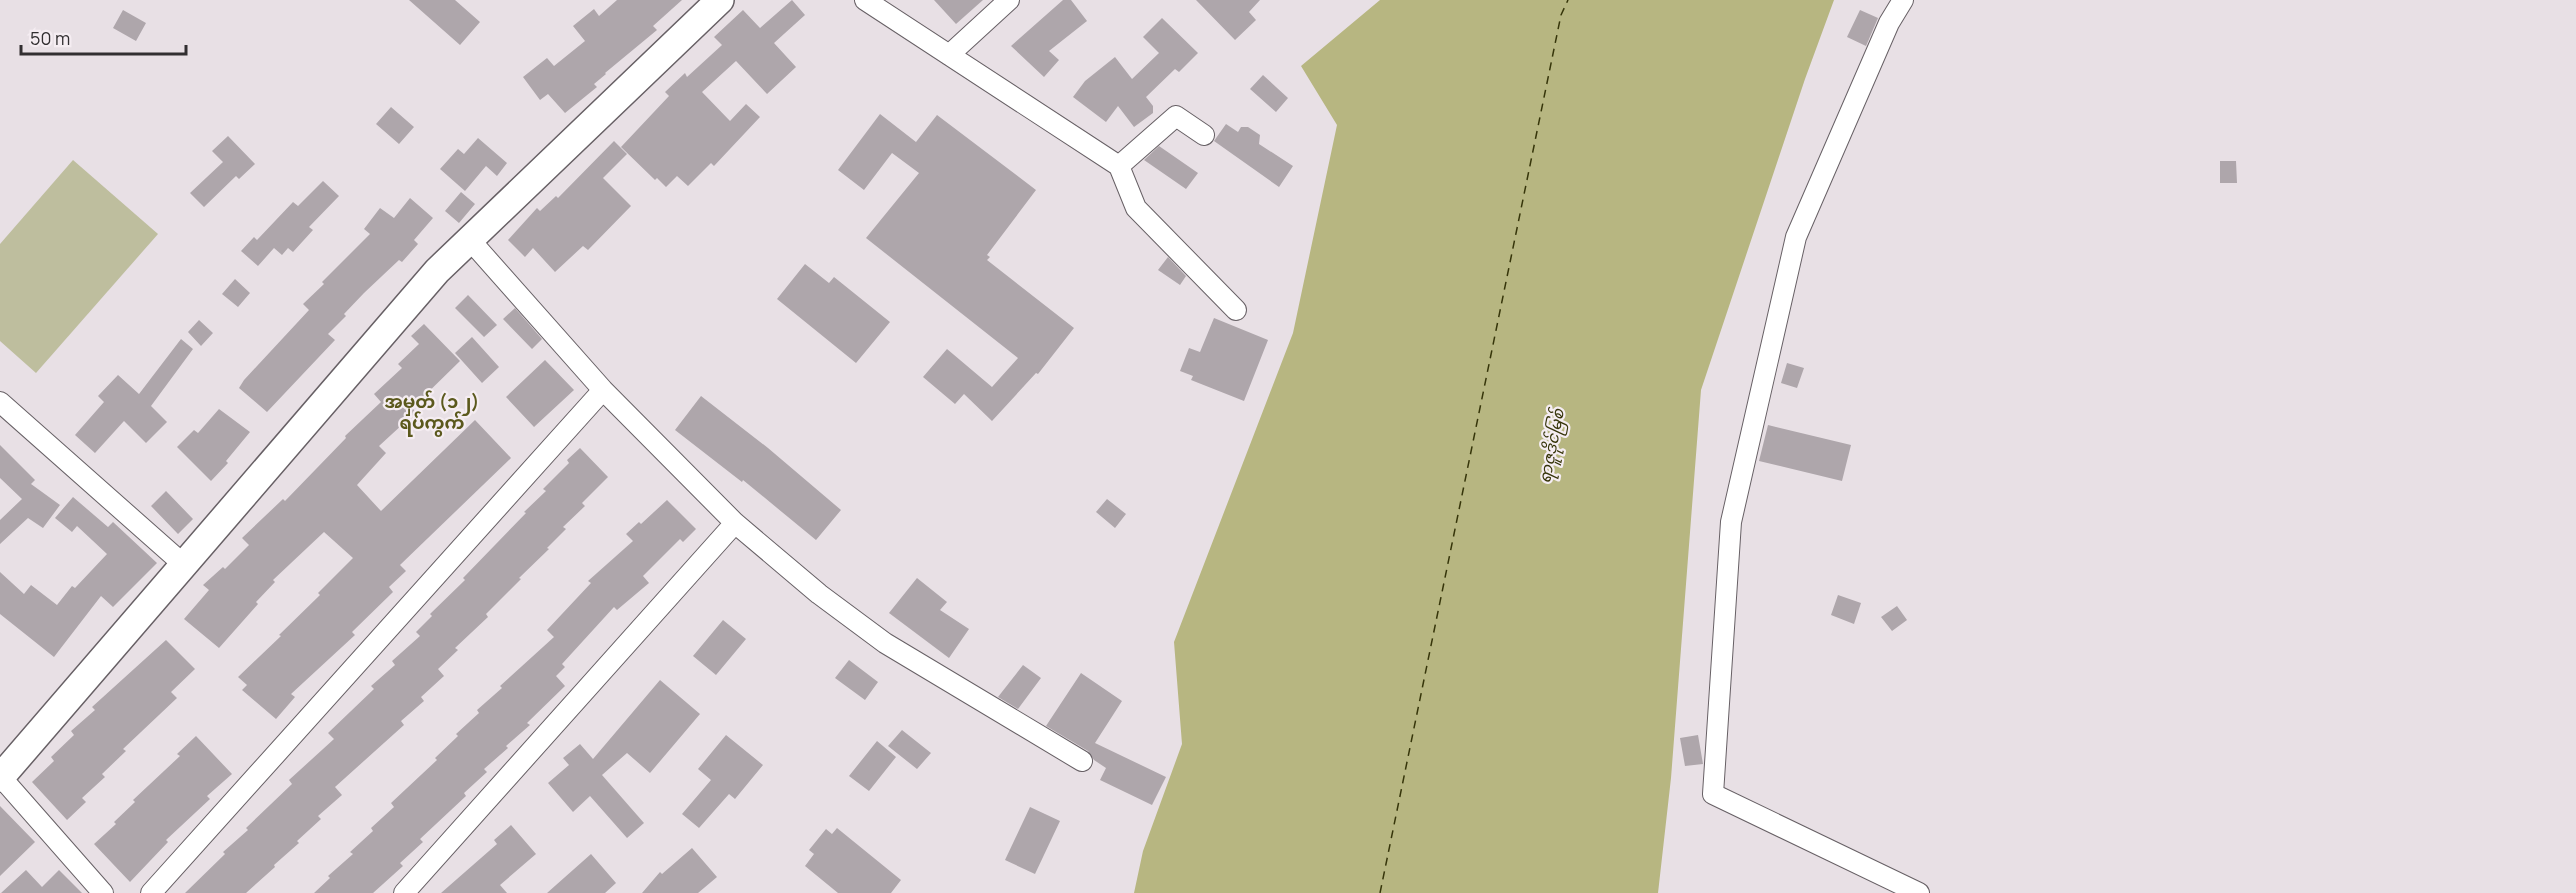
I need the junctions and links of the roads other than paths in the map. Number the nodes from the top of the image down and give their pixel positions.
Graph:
1 (720, 0) edge
2 (865, 0) edge
3 (1009, 0) edge
4 (1903, 0) edge
5 (949, 56) junction
6 (1204, 135) dead end
7 (1119, 166) junction
8 (470, 240) junction
9 (1236, 310) dead end
10 (603, 390) junction
11 (0, 402) edge
12 (735, 523) junction
13 (183, 564) junction
14 (1082, 761) dead end
15 (0, 778) edge
16 (103, 893) edge
17 (151, 893) edge
18 (404, 893) edge
19 (1919, 893) edge

1 - 8 street
2 - 5 street
3 - 5 street
4 - 19 street
5 - 7 street
6 - 7 street
7 - 9 street
8 - 10 street
8 - 13 street
10 - 12 street
10 - 17 street
11 - 13 street
12 - 14 street
12 - 18 street
13 - 15 street
15 - 16 street

